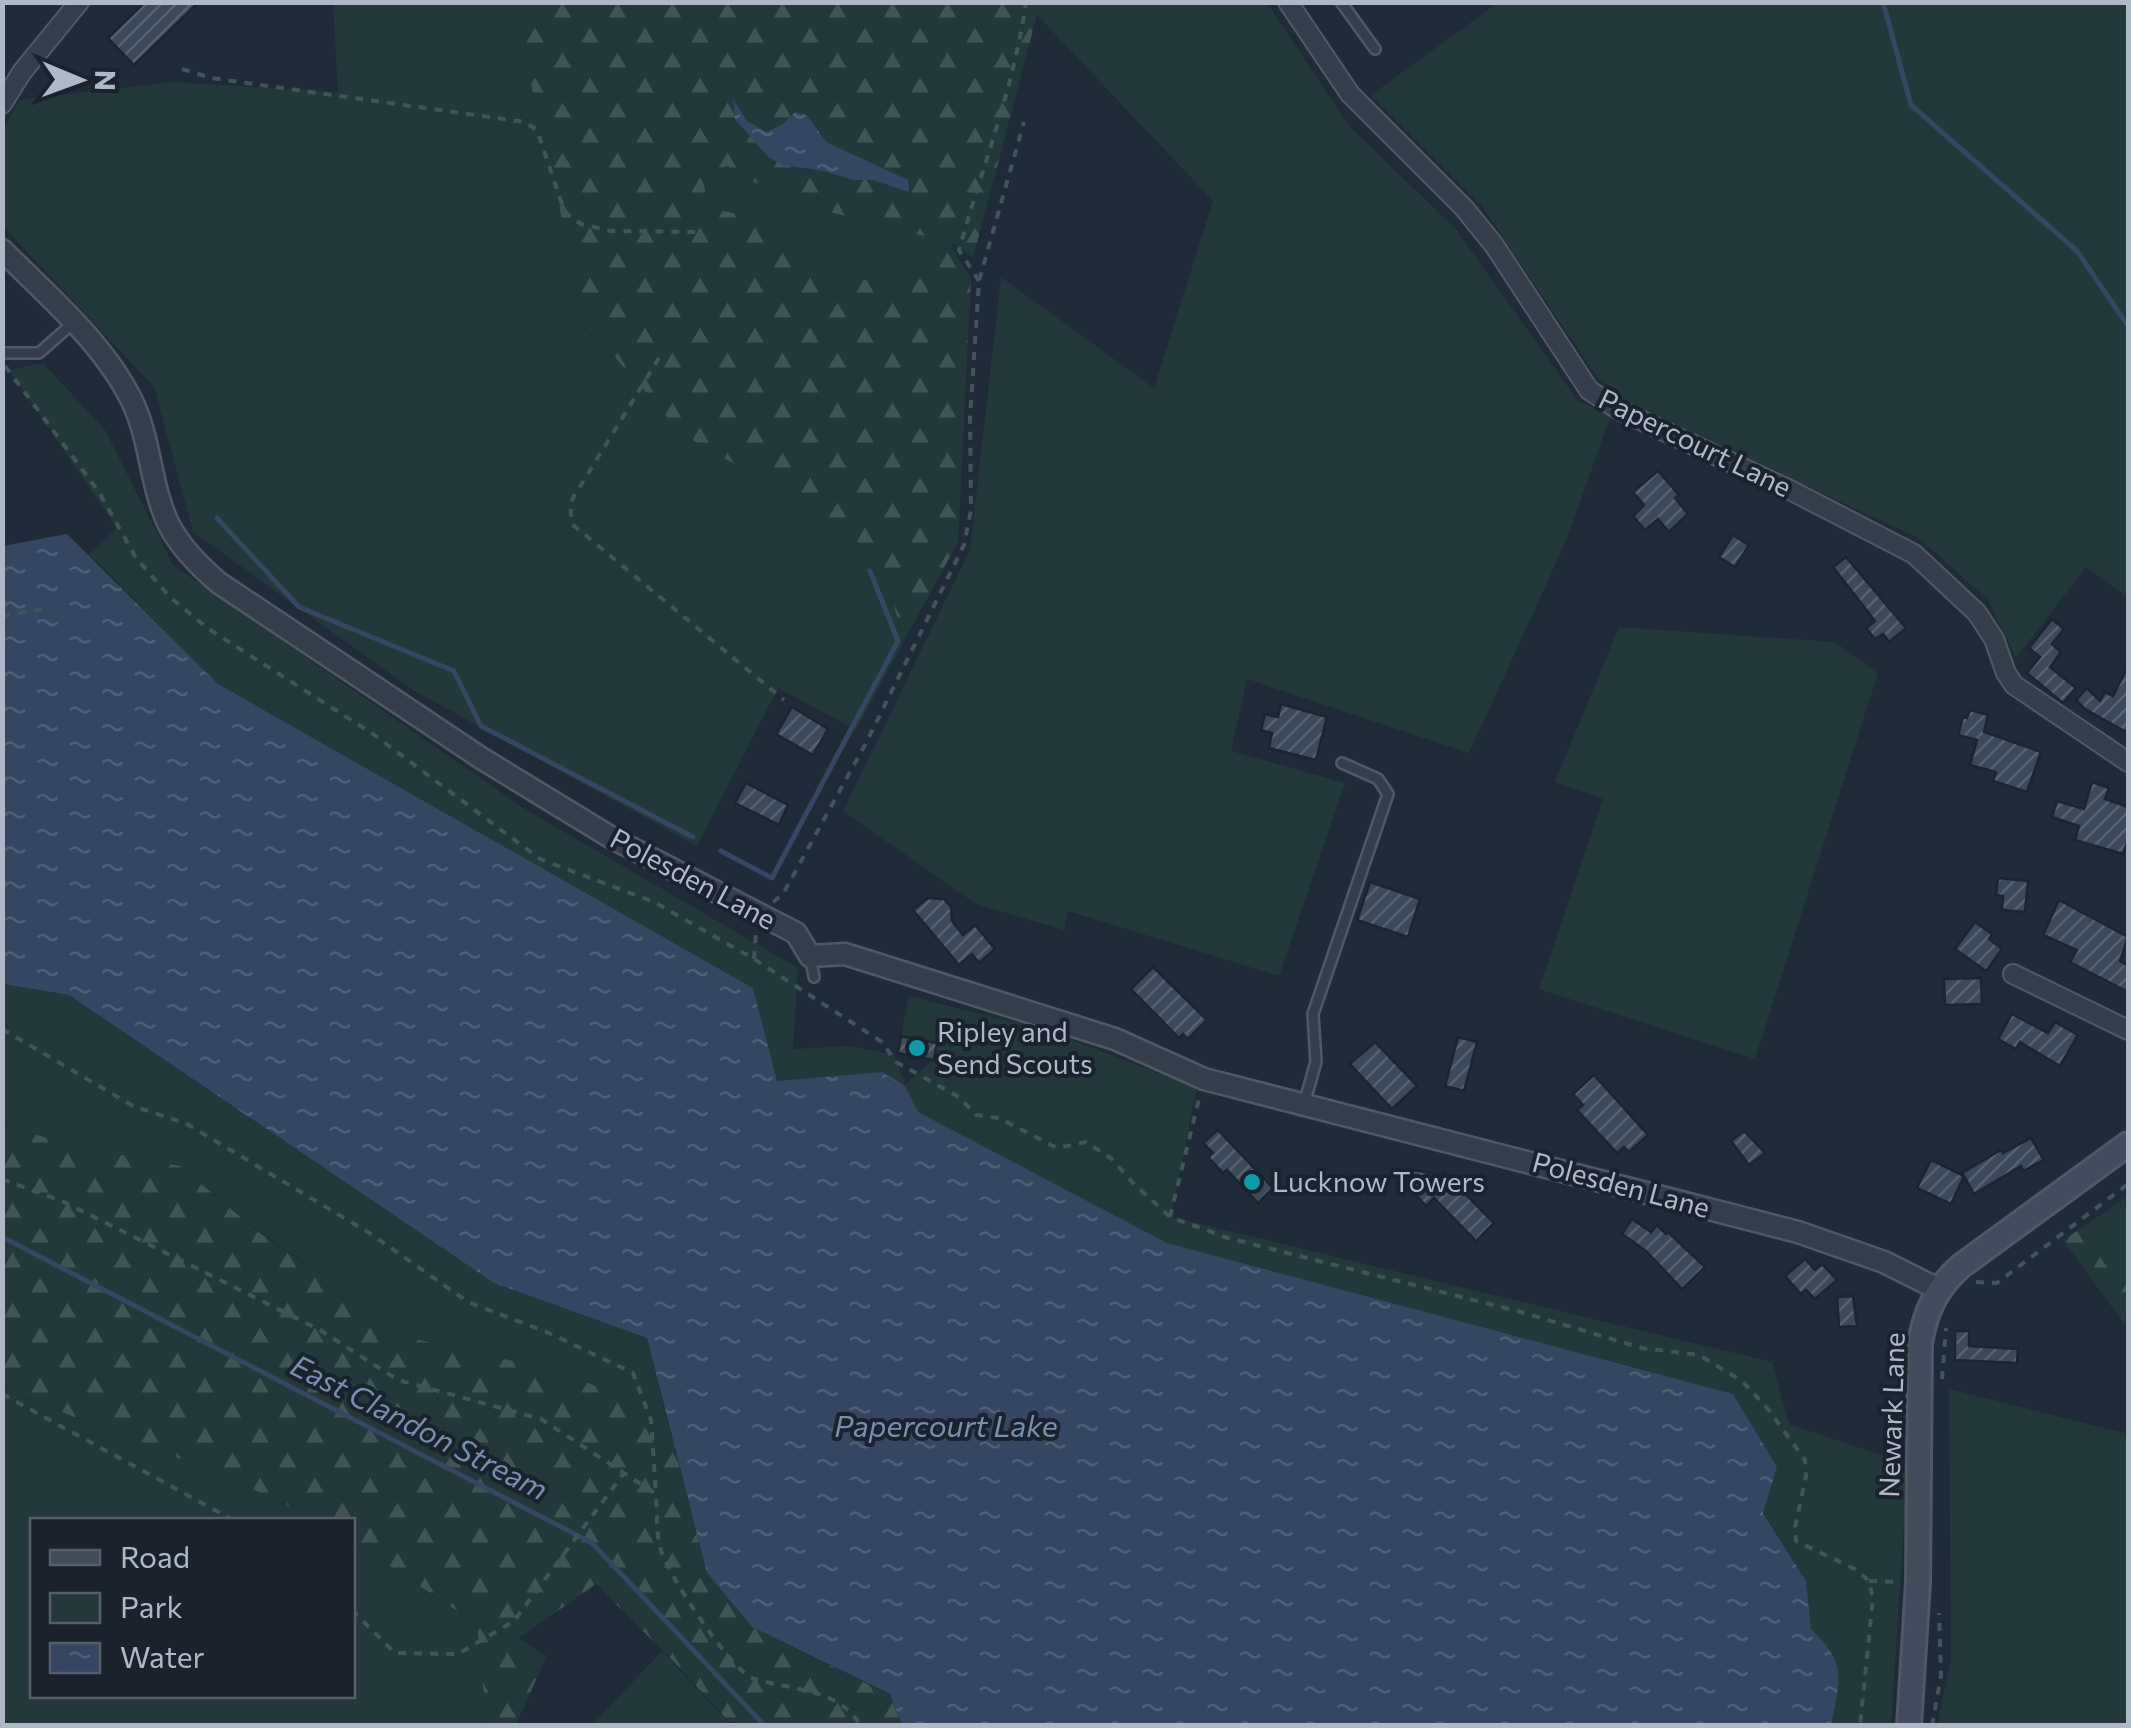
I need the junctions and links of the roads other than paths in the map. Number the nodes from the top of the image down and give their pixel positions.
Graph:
1 (79, 2) edge
2 (1288, 2) edge
3 (1342, 2) edge
4 (1376, 49) dead end
5 (2, 104) edge
6 (2, 250) edge
7 (74, 322) junction
8 (2, 352) edge
9 (2128, 762) edge
10 (1342, 763) dead end
11 (2014, 974) dead end
12 (2128, 1030) edge
13 (1304, 1104) junction
14 (2128, 1144) edge
15 (1940, 1290) junction
16 (1909, 1726) edge

1 - 5 street
2 - 9 street, Papercourt Lane
3 - 4 lane
6 - 7 street, Polesden Lane
7 - 8 lane
7 - 13 street, Polesden Lane
10 - 13 lane
11 - 12 street
13 - 15 street, Polesden Lane
14 - 15 main road, Newark Lane
15 - 16 main road, Newark Lane

